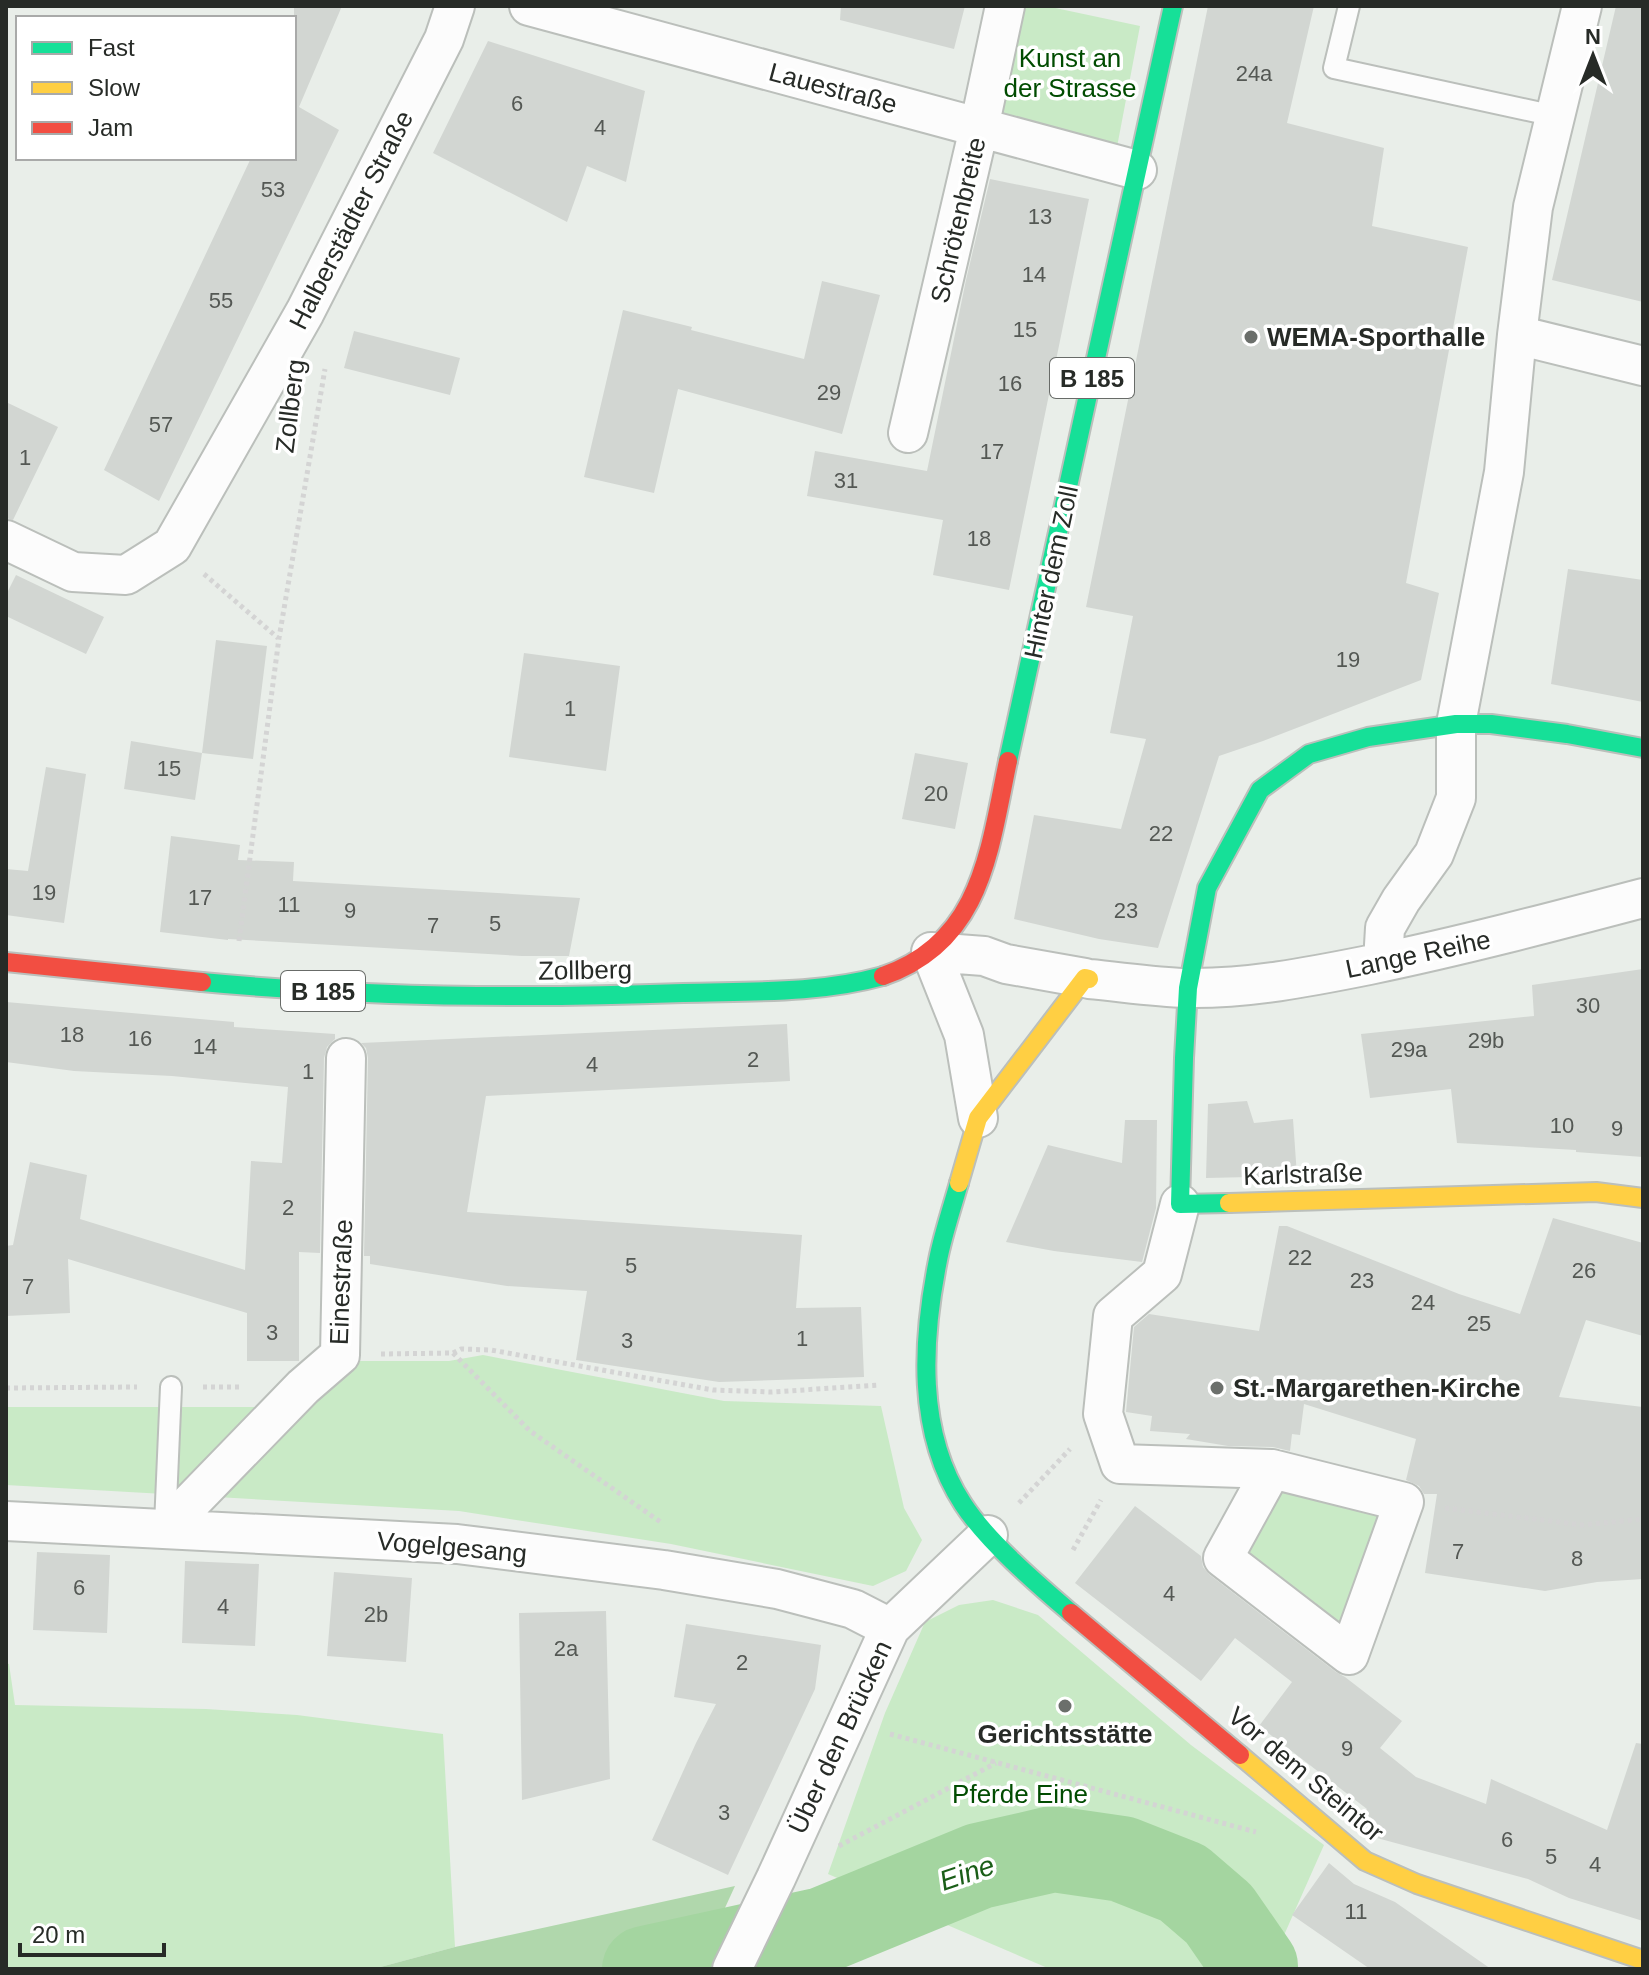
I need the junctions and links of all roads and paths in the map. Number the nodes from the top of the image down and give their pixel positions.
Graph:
1 (455, 6) edge
2 (529, 6) edge
3 (1005, 6) edge
4 (1173, 6) edge
5 (1349, 6) edge
6 (1582, 6) edge
7 (1555, 116) junction
8 (979, 128) junction
9 (1137, 170) junction
10 (305, 312) junction
11 (1517, 335) junction
12 (1643, 366) edge
13 (908, 433) dead end
14 (6, 540) edge
15 (172, 546) junction
16 (279, 638) junction
17 (1456, 724) junction
18 (1643, 748) edge
19 (1643, 898) edge
20 (931, 952) junction
21 (6, 962) edge
22 (1383, 962) junction
23 (1087, 979) junction
24 (233, 985) junction
25 (1188, 988) junction
26 (346, 1058) dead end
27 (978, 1118) junction
28 (1643, 1198) edge
29 (1180, 1204) junction
30 (453, 1353) junction
31 (340, 1355) junction
32 (926, 1382) junction
33 (171, 1387) dead end
34 (1103, 1414) junction
35 (1120, 1464) junction
36 (1272, 1469) junction
37 (1404, 1502) junction
38 (1643, 1519) edge
39 (6, 1521) edge
40 (165, 1529) junction
41 (988, 1535) junction
42 (664, 1570) junction
43 (1047, 1592) junction
44 (890, 1628) junction
45 (847, 1722) junction
46 (996, 1763) junction
47 (1258, 1832) dead end
48 (782, 1863) junction
49 (1643, 1960) edge
50 (732, 1969) edge

1 - 10 street, Halberstädter Straße
2 - 8 street, Lauestraße
3 - 8 street, Schrötenbreite
4 - 9 street, Hinter dem Zoll / B 185
5 - 7 lane
6 - 7 street
7 - 11 street
8 - 9 street, Lauestraße
8 - 13 street, Schrötenbreite
9 - 20 street, Hinter dem Zoll / B 185
10 - 15 street, Halberstädter Straße
10 - 16 path, Zollberg
11 - 12 street
11 - 17 street
14 - 15 street, Halberstädter Straße
15 - 16 path
16 - 24 path, Zollberg
17 - 18 street
17 - 22 street
17 - 25 street
19 - 22 street, Lange Reihe
20 - 23 street, Lange Reihe
20 - 24 street, Zollberg / B 185
20 - 27 street
21 - 24 street, Zollberg / B 185
22 - 25 street, Lange Reihe
23 - 25 street, Lange Reihe
23 - 27 street
25 - 29 street
26 - 31 street, Einestraße
27 - 32 street
28 - 29 street, Karlstraße
29 - 34 street
30 - 31 path
30 - 32 path
30 - 42 path
31 - 40 street, Einestraße
32 - 41 street
33 - 40 lane
34 - 35 street
34 - 41 path
35 - 36 street
35 - 43 path
36 - 37 street
36 - 37 street
37 - 38 path
39 - 40 street, Vogelgesang
40 - 42 street, Vogelgesang
41 - 43 street, Vor dem Steintor
41 - 44 street, Über den Brücken
42 - 44 street, Vogelgesang
43 - 49 street, Vor dem Steintor
44 - 45 street, Über den Brücken
45 - 46 path
45 - 48 street, Über den Brücken
46 - 47 path
46 - 48 path
48 - 50 street, Über den Brücken

